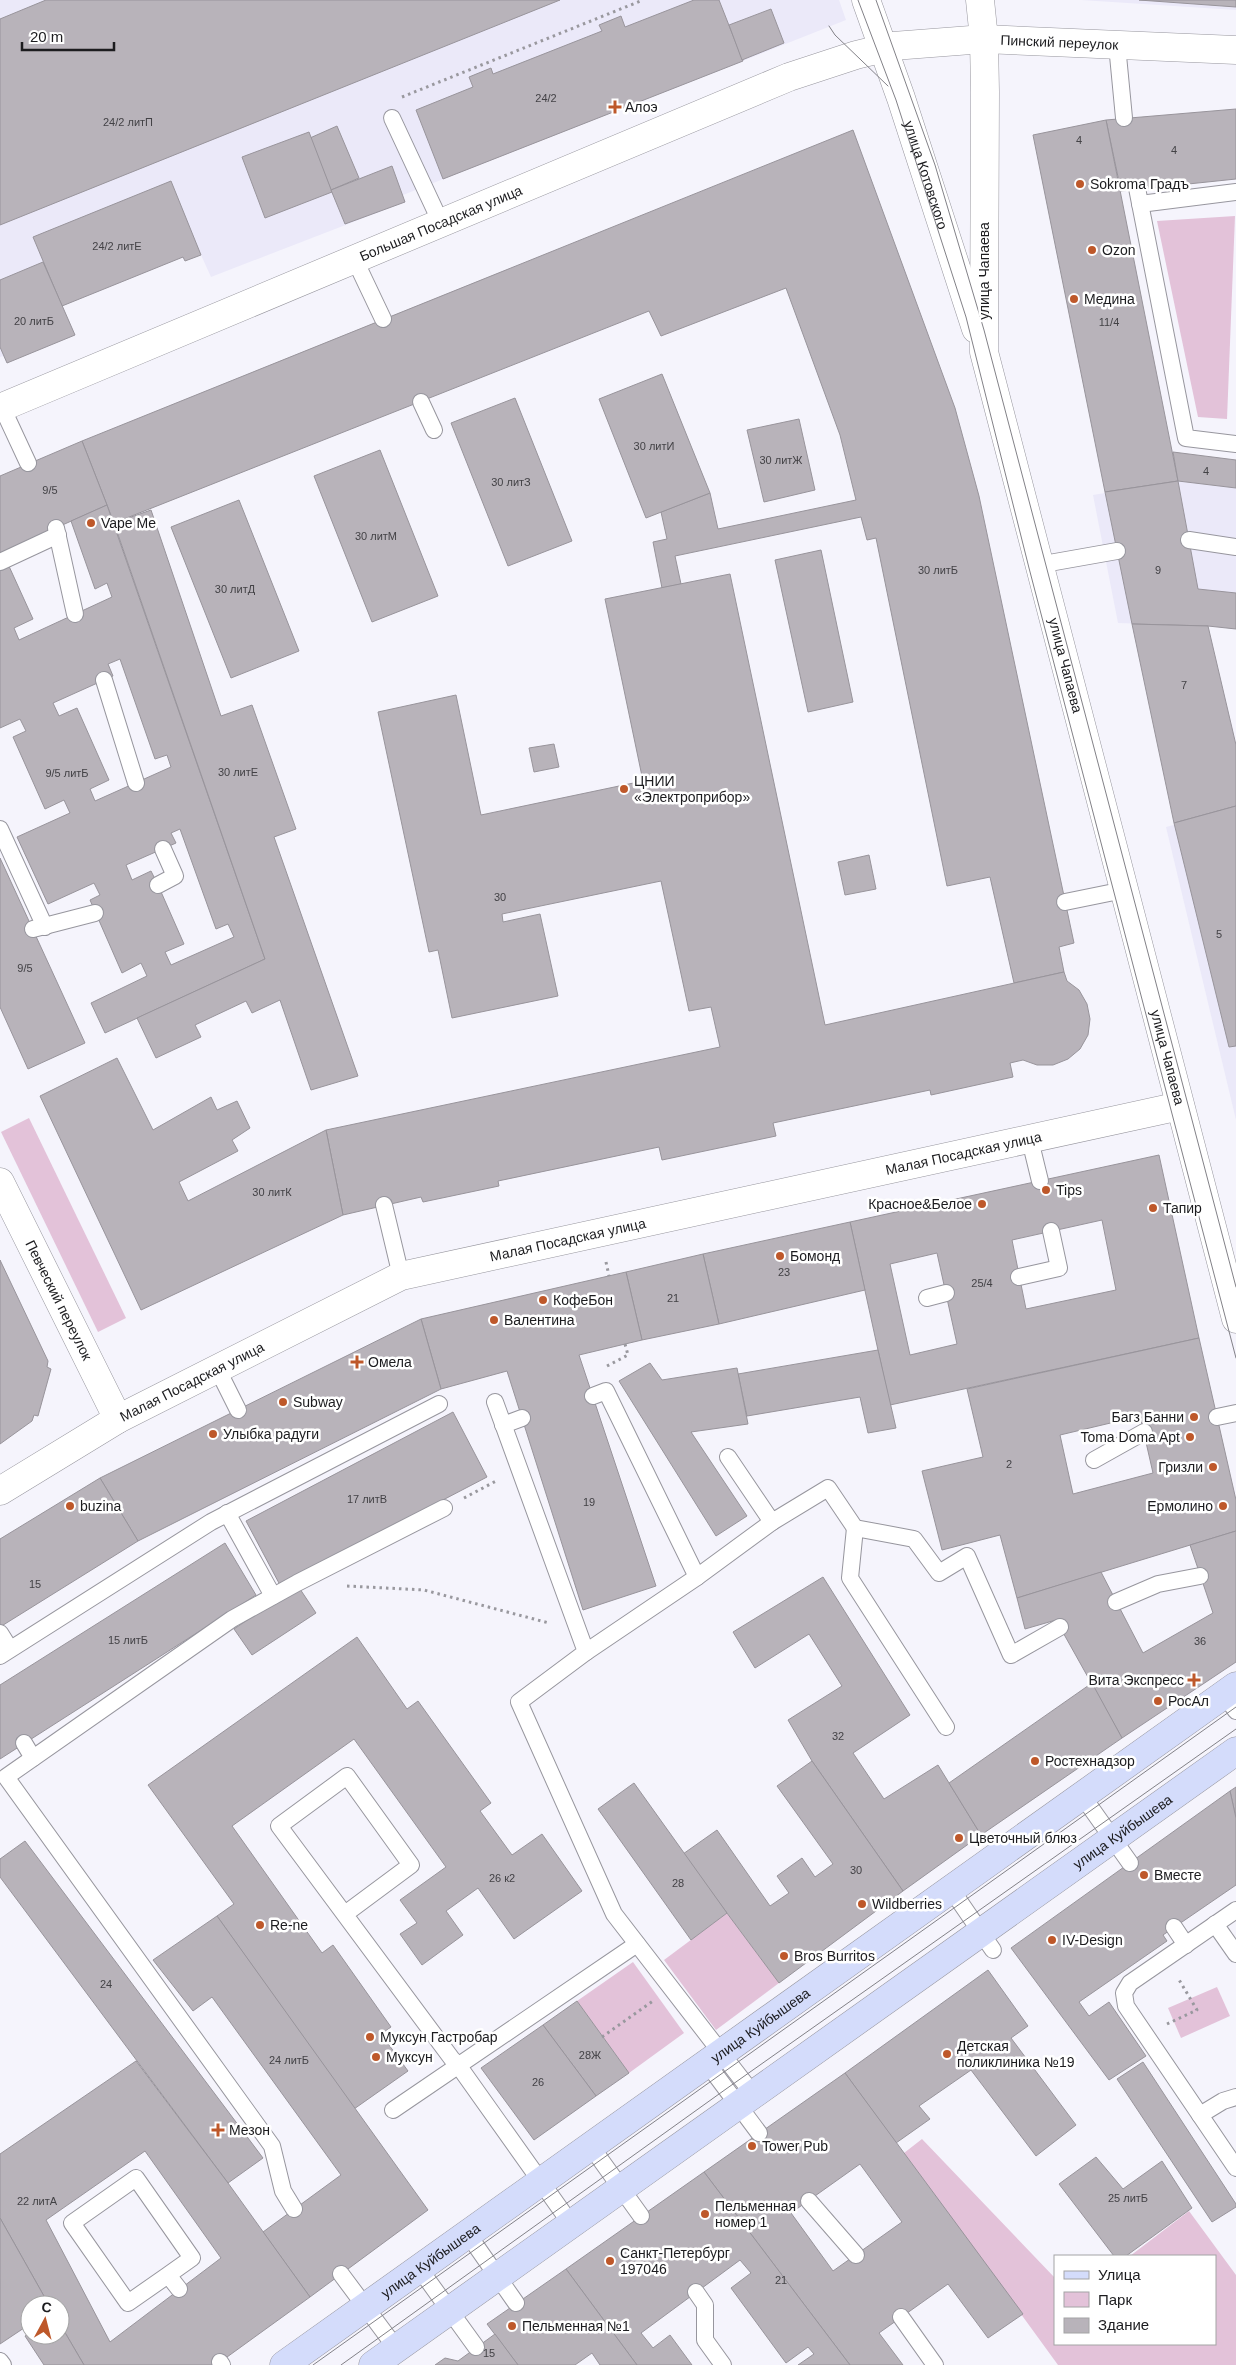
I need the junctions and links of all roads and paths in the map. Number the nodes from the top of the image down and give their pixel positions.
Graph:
1 (643, 0) edge
2 (866, 0) edge
3 (980, 0) edge
4 (984, 38) junction
5 (1117, 45) junction
6 (883, 48) junction
7 (1236, 50) edge
8 (399, 98) dead end
9 (392, 118) dead end
10 (1124, 118) dead end
11 (1236, 192) edge
12 (441, 222) junction
13 (354, 258) junction
14 (383, 319) dead end
15 (984, 352) junction
16 (421, 402) dead end
17 (1, 408) edge
18 (434, 430) dead end
19 (1236, 444) edge
20 (28, 463) dead end
21 (1189, 540) dead end
22 (1236, 547) edge
23 (1117, 550) dead end
24 (0, 562) edge
25 (1038, 565) junction
26 (75, 614) dead end
27 (104, 680) dead end
28 (136, 783) dead end
29 (0, 829) edge
30 (163, 849) dead end
31 (158, 884) dead end
32 (1124, 890) junction
33 (1065, 902) dead end
34 (96, 913) dead end
35 (1180, 1106) junction
36 (1030, 1140) junction
37 (1040, 1181) dead end
38 (1, 1185) edge
39 (384, 1205) dead end
40 (1051, 1231) dead end
41 (606, 1262) dead end
42 (401, 1276) junction
43 (609, 1276) dead end
44 (1019, 1276) dead end
45 (946, 1293) dead end
46 (927, 1298) dead end
47 (1236, 1319) edge
48 (217, 1368) junction
49 (593, 1396) dead end
50 (494, 1402) dead end
51 (439, 1404) dead end
52 (238, 1410) dead end
53 (1236, 1413) edge
54 (1217, 1417) dead end
55 (522, 1418) dead end
56 (118, 1419) junction
57 (503, 1425) junction
58 (1144, 1432) dead end
59 (510, 1445) junction
60 (728, 1457) dead end
61 (1094, 1460) dead end
62 (0, 1491) edge
63 (444, 1508) joint
64 (227, 1514) junction
65 (772, 1522) junction
66 (855, 1528) junction
67 (1200, 1576) dead end
68 (697, 1577) junction
69 (346, 1586) dead end
70 (273, 1596) junction
71 (1116, 1602) dead end
72 (1060, 1627) dead end
73 (578, 1630) junction
74 (0, 1633) edge
75 (5, 1652) edge
76 (586, 1652) junction
77 (1232, 1697) edge
78 (946, 1727) dead end
79 (24, 1743) dead end
80 (1236, 1751) edge
81 (33, 1758) junction
82 (1081, 1794) junction
83 (1112, 1838) junction
84 (1130, 1863) dead end
85 (950, 1888) junction
86 (1236, 1910) edge
87 (345, 1914) junction
88 (1216, 1924) junction
89 (1174, 1928) dead end
90 (986, 1941) junction
91 (637, 1944) junction
92 (1186, 1945) junction
93 (1236, 1954) edge
94 (1178, 1978) dead end
95 (671, 1988) junction
96 (1174, 2020) dead end
97 (602, 2037) dead end
98 (713, 2057) junction
99 (458, 2065) junction
100 (1236, 2097) edge
101 (745, 2099) junction
102 (393, 2110) dead end
103 (1200, 2116) junction
104 (759, 2134) dead end
105 (590, 2145) junction
106 (1236, 2168) edge
107 (540, 2181) junction
108 (621, 2189) junction
109 (809, 2201) dead end
110 (294, 2209) dead end
111 (641, 2216) dead end
112 (571, 2224) junction
113 (467, 2233) junction
114 (856, 2255) dead end
115 (419, 2268) junction
116 (341, 2274) dead end
117 (168, 2275) junction
118 (498, 2276) junction
119 (179, 2289) dead end
120 (696, 2292) dead end
121 (516, 2303) dead end
122 (365, 2306) junction
123 (450, 2311) junction
124 (901, 2317) dead end
125 (476, 2347) dead end
126 (396, 2348) junction
127 (0, 2361) edge
128 (3, 2365) edge
129 (284, 2365) edge
130 (373, 2365) edge
131 (723, 2365) edge
132 (935, 2365) edge

1 - 8 path
2 - 6 street, улица Котовского
3 - 4 street, улица Чапаева
4 - 5 street, Пинский переулок
4 - 6 street, Пинский переулок
4 - 15 street, улица Чапаева
5 - 7 street, Пинский переулок
5 - 10 lane
6 - 12 street, Большая Посадская улица
6 - 15 street, улица Котовского
9 - 12 lane
11 - 19 lane
12 - 13 street, Большая Посадская улица
13 - 14 lane
13 - 17 street, Большая Посадская улица
15 - 25 street, улица Чапаева
16 - 18 lane
17 - 20 lane
21 - 22 lane
23 - 25 lane
24 - 26 lane
25 - 32 street, улица Чапаева
27 - 28 lane
29 - 34 lane
30 - 31 lane
32 - 33 lane
32 - 35 street, улица Чапаева
35 - 36 street, Малая Посадская улица
35 - 47 street, улица Чапаева
36 - 37 lane
36 - 42 street, Малая Посадская улица
38 - 56 street, Певческий переулок
39 - 42 lane
40 - 44 lane
41 - 43 path
42 - 48 street, Малая Посадская улица
45 - 46 lane
48 - 52 lane
48 - 56 street, Малая Посадская улица
49 - 68 lane
50 - 57 lane
51 - 64 lane
53 - 54 lane
55 - 57 lane
56 - 62 street, Малая Посадская улица
57 - 59 lane
58 - 61 lane
59 - 63 path
59 - 73 lane
60 - 65 lane
63 - 70 lane
64 - 70 lane
64 - 75 lane
65 - 66 lane
65 - 68 lane
66 - 72 lane
66 - 78 lane
67 - 71 lane
68 - 76 lane
69 - 73 path
70 - 81 lane
73 - 76 lane
74 - 75 lane
76 - 91 lane
77 - 82 main road, улица Куйбышева
79 - 81 lane
80 - 83 main road, улица Куйбышева
81 - 110 lane
82 - 83 lane
82 - 85 main road, улица Куйбышева
83 - 84 lane
83 - 90 main road, улица Куйбышева
85 - 90 lane
85 - 98 main road, улица Куйбышева
86 - 88 lane
87 - 87 lane
87 - 99 lane
88 - 92 lane
88 - 93 lane
89 - 92 lane
90 - 101 main road, улица Куйбышева
91 - 95 lane
91 - 99 lane
92 - 103 lane
94 - 96 path
95 - 97 path
95 - 98 lane
98 - 101 lane
98 - 105 main road, улица Куйбышева
99 - 102 lane
99 - 107 lane
100 - 103 lane
101 - 104 lane
101 - 108 main road, улица Куйбышева
103 - 106 lane
105 - 107 main road, улица Куйбышева
105 - 108 lane
107 - 112 lane
107 - 113 main road, улица Куйбышева
108 - 111 lane
108 - 112 main road, улица Куйбышева
109 - 114 lane
112 - 118 main road, улица Куйбышева
113 - 115 main road, улица Куйбышева
113 - 118 lane
115 - 122 main road, улица Куйбышева
115 - 123 lane
116 - 122 lane
117 - 117 lane
117 - 119 lane
118 - 121 lane
118 - 123 main road, улица Куйбышева
120 - 131 lane
122 - 126 lane
122 - 129 main road, улица Куйбышева
123 - 125 lane
123 - 126 main road, улица Куйбышева
124 - 132 lane
126 - 130 main road, улица Куйбышева
127 - 128 lane

